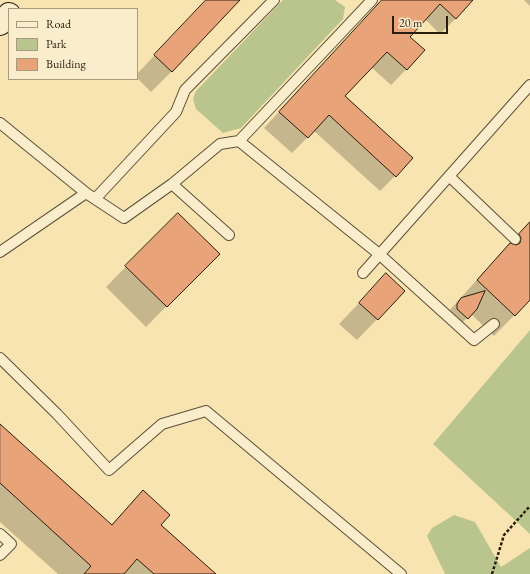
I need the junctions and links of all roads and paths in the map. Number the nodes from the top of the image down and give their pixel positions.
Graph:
1 (22, 0) edge
2 (274, 0) edge
3 (372, 0) edge
4 (15, 8) edge
5 (8, 15) edge
6 (0, 24) edge
7 (530, 85) edge
8 (0, 123) edge
9 (239, 141) junction
10 (449, 176) junction
11 (172, 184) junction
12 (86, 193) junction
13 (95, 199) junction
14 (229, 235) dead end
15 (514, 239) dead end
16 (0, 252) edge
17 (379, 254) junction
18 (363, 273) dead end
19 (494, 324) dead end
20 (0, 358) edge
21 (530, 506) edge
22 (0, 534) edge
23 (0, 555) edge
24 (401, 574) edge
25 (492, 574) edge

1 - 4 main road
2 - 13 lane
3 - 9 lane
5 - 6 main road
7 - 10 lane
8 - 12 lane
9 - 11 lane
9 - 17 lane
10 - 15 lane
10 - 17 lane
11 - 13 lane
11 - 14 lane
12 - 13 lane
12 - 16 lane
17 - 18 lane
17 - 19 lane
20 - 24 lane
21 - 25 path
22 - 23 lane

